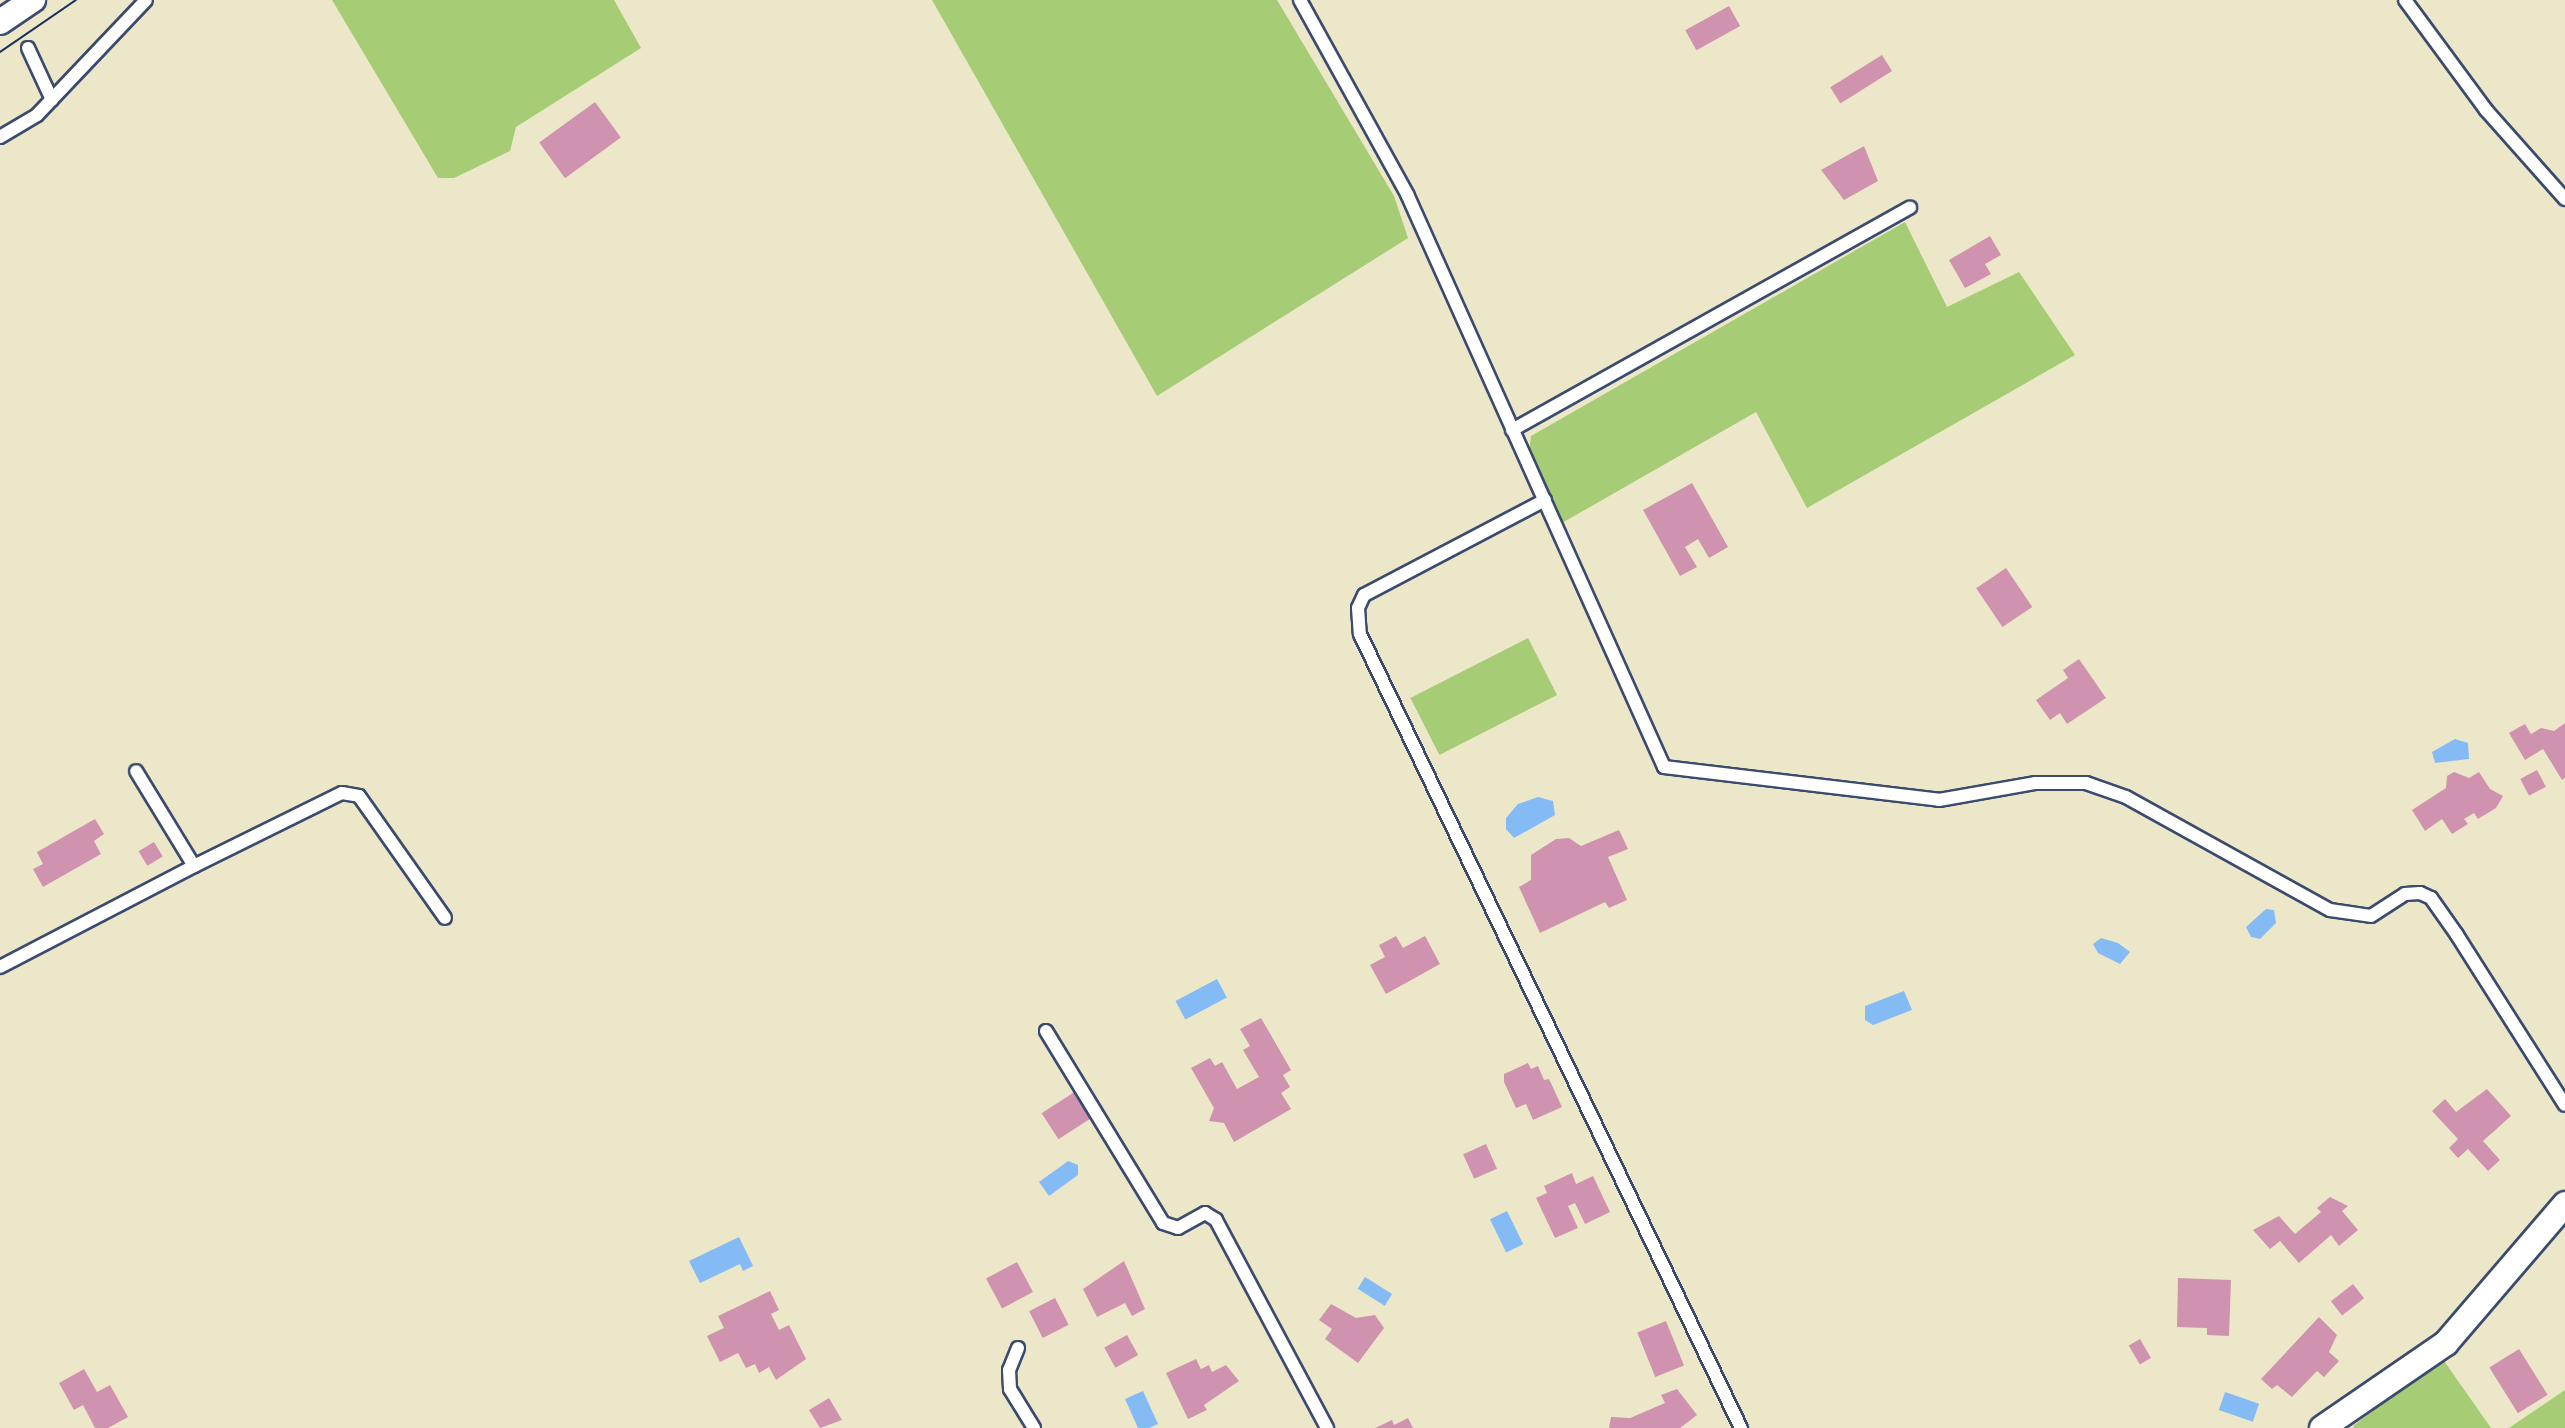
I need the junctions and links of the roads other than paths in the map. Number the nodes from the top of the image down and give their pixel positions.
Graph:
1 (146, 0) edge
2 (1300, 0) edge
3 (2405, 0) edge
4 (28, 48) dead end
5 (52, 100) junction
6 (0, 137) edge
7 (2565, 199) edge
8 (1910, 208) dead end
9 (1512, 430) junction
10 (1545, 500) junction
11 (136, 771) dead end
12 (194, 866) junction
13 (445, 918) dead end
14 (0, 967) edge
15 (1046, 1031) dead end
16 (2565, 1105) edge
17 (2565, 1204) edge
18 (1018, 1348) dead end
19 (1034, 1428) edge
20 (1327, 1428) edge
21 (1741, 1428) edge
22 (2322, 1428) edge

1 - 5 lane
2 - 9 lane
3 - 7 lane
4 - 5 lane
5 - 6 lane
8 - 9 lane
9 - 10 lane
10 - 16 lane
10 - 21 lane
11 - 12 lane
12 - 13 lane
12 - 14 lane
15 - 20 lane
17 - 22 street
18 - 19 lane

